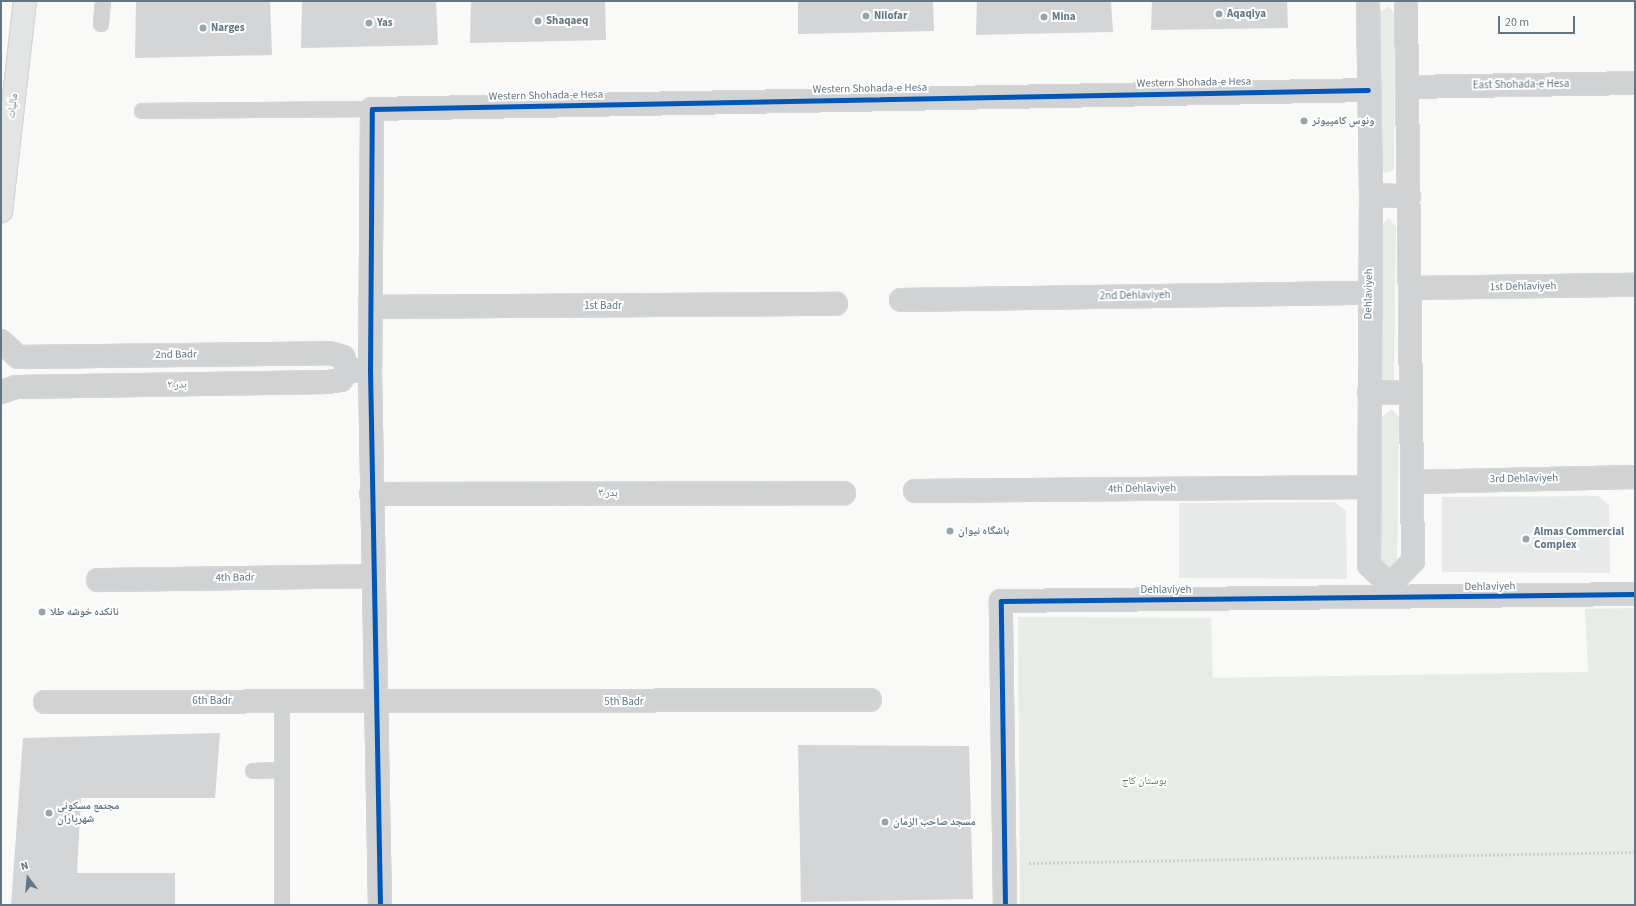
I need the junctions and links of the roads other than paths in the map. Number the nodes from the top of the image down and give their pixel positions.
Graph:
1 (25, 1) edge
2 (103, 1) edge
3 (1368, 1) edge
4 (1406, 1) edge
5 (100, 24) dead end
6 (1635, 83) edge
7 (1408, 87) junction
8 (1368, 90) junction
9 (372, 109) junction
10 (142, 111) dead end
11 (1371, 195) junction
12 (1409, 196) junction
13 (1, 211) edge
14 (1635, 285) edge
15 (1410, 288) junction
16 (1368, 293) junction
17 (901, 300) dead end
18 (836, 304) dead end
19 (370, 307) junction
20 (1, 341) edge
21 (201, 355) junction
22 (348, 370) junction
23 (370, 371) junction
24 (201, 384) junction
25 (1, 392) edge
26 (1369, 392) junction
27 (1411, 393) junction
28 (1635, 477) edge
29 (1412, 482) junction
30 (1369, 487) junction
31 (915, 491) dead end
32 (844, 493) dead end
33 (371, 494) junction
34 (372, 576) junction
35 (98, 580) dead end
36 (1390, 592) junction
37 (1635, 594) edge
38 (870, 700) dead end
39 (282, 701) junction
40 (45, 702) dead end
41 (378, 703) junction
42 (282, 770) junction
43 (253, 771) dead end
44 (282, 905) edge
45 (380, 905) edge
46 (1005, 905) edge

1 - 13 main road, مالیات
2 - 5 lane
3 - 8 street, Dehlaviyeh
4 - 7 street
6 - 7 street, East Shohada-e Hesa
7 - 12 street
8 - 9 street, Western Shohada-e Hesa
8 - 11 street, Dehlaviyeh
9 - 10 lane
9 - 19 street
11 - 12 street
11 - 16 street, Dehlaviyeh
12 - 15 street
14 - 15 street, 1st Dehlaviyeh
15 - 27 street
16 - 17 street, 2nd Dehlaviyeh
16 - 26 street, Dehlaviyeh
18 - 19 street, 1st Badr
19 - 23 street
20 - 21 street, 2nd Badr
21 - 22 street, 2nd Badr
21 - 24 street
22 - 23 street
22 - 24 street, بدر ۲
23 - 33 street
24 - 25 street, بدر ۲
26 - 27 street
26 - 30 street, Dehlaviyeh
27 - 29 street
28 - 29 street, 3rd Dehlaviyeh
29 - 36 street
30 - 31 street, 4th Dehlaviyeh
30 - 36 street, Dehlaviyeh
32 - 33 street, بدر ۳
33 - 34 street
34 - 35 street, 4th Badr
34 - 41 street
36 - 37 street, Dehlaviyeh
36 - 46 street, Dehlaviyeh
38 - 41 street, 5th Badr
39 - 40 street, 6th Badr
39 - 41 street, 6th Badr
39 - 42 lane
41 - 45 street
42 - 43 lane
42 - 44 lane

